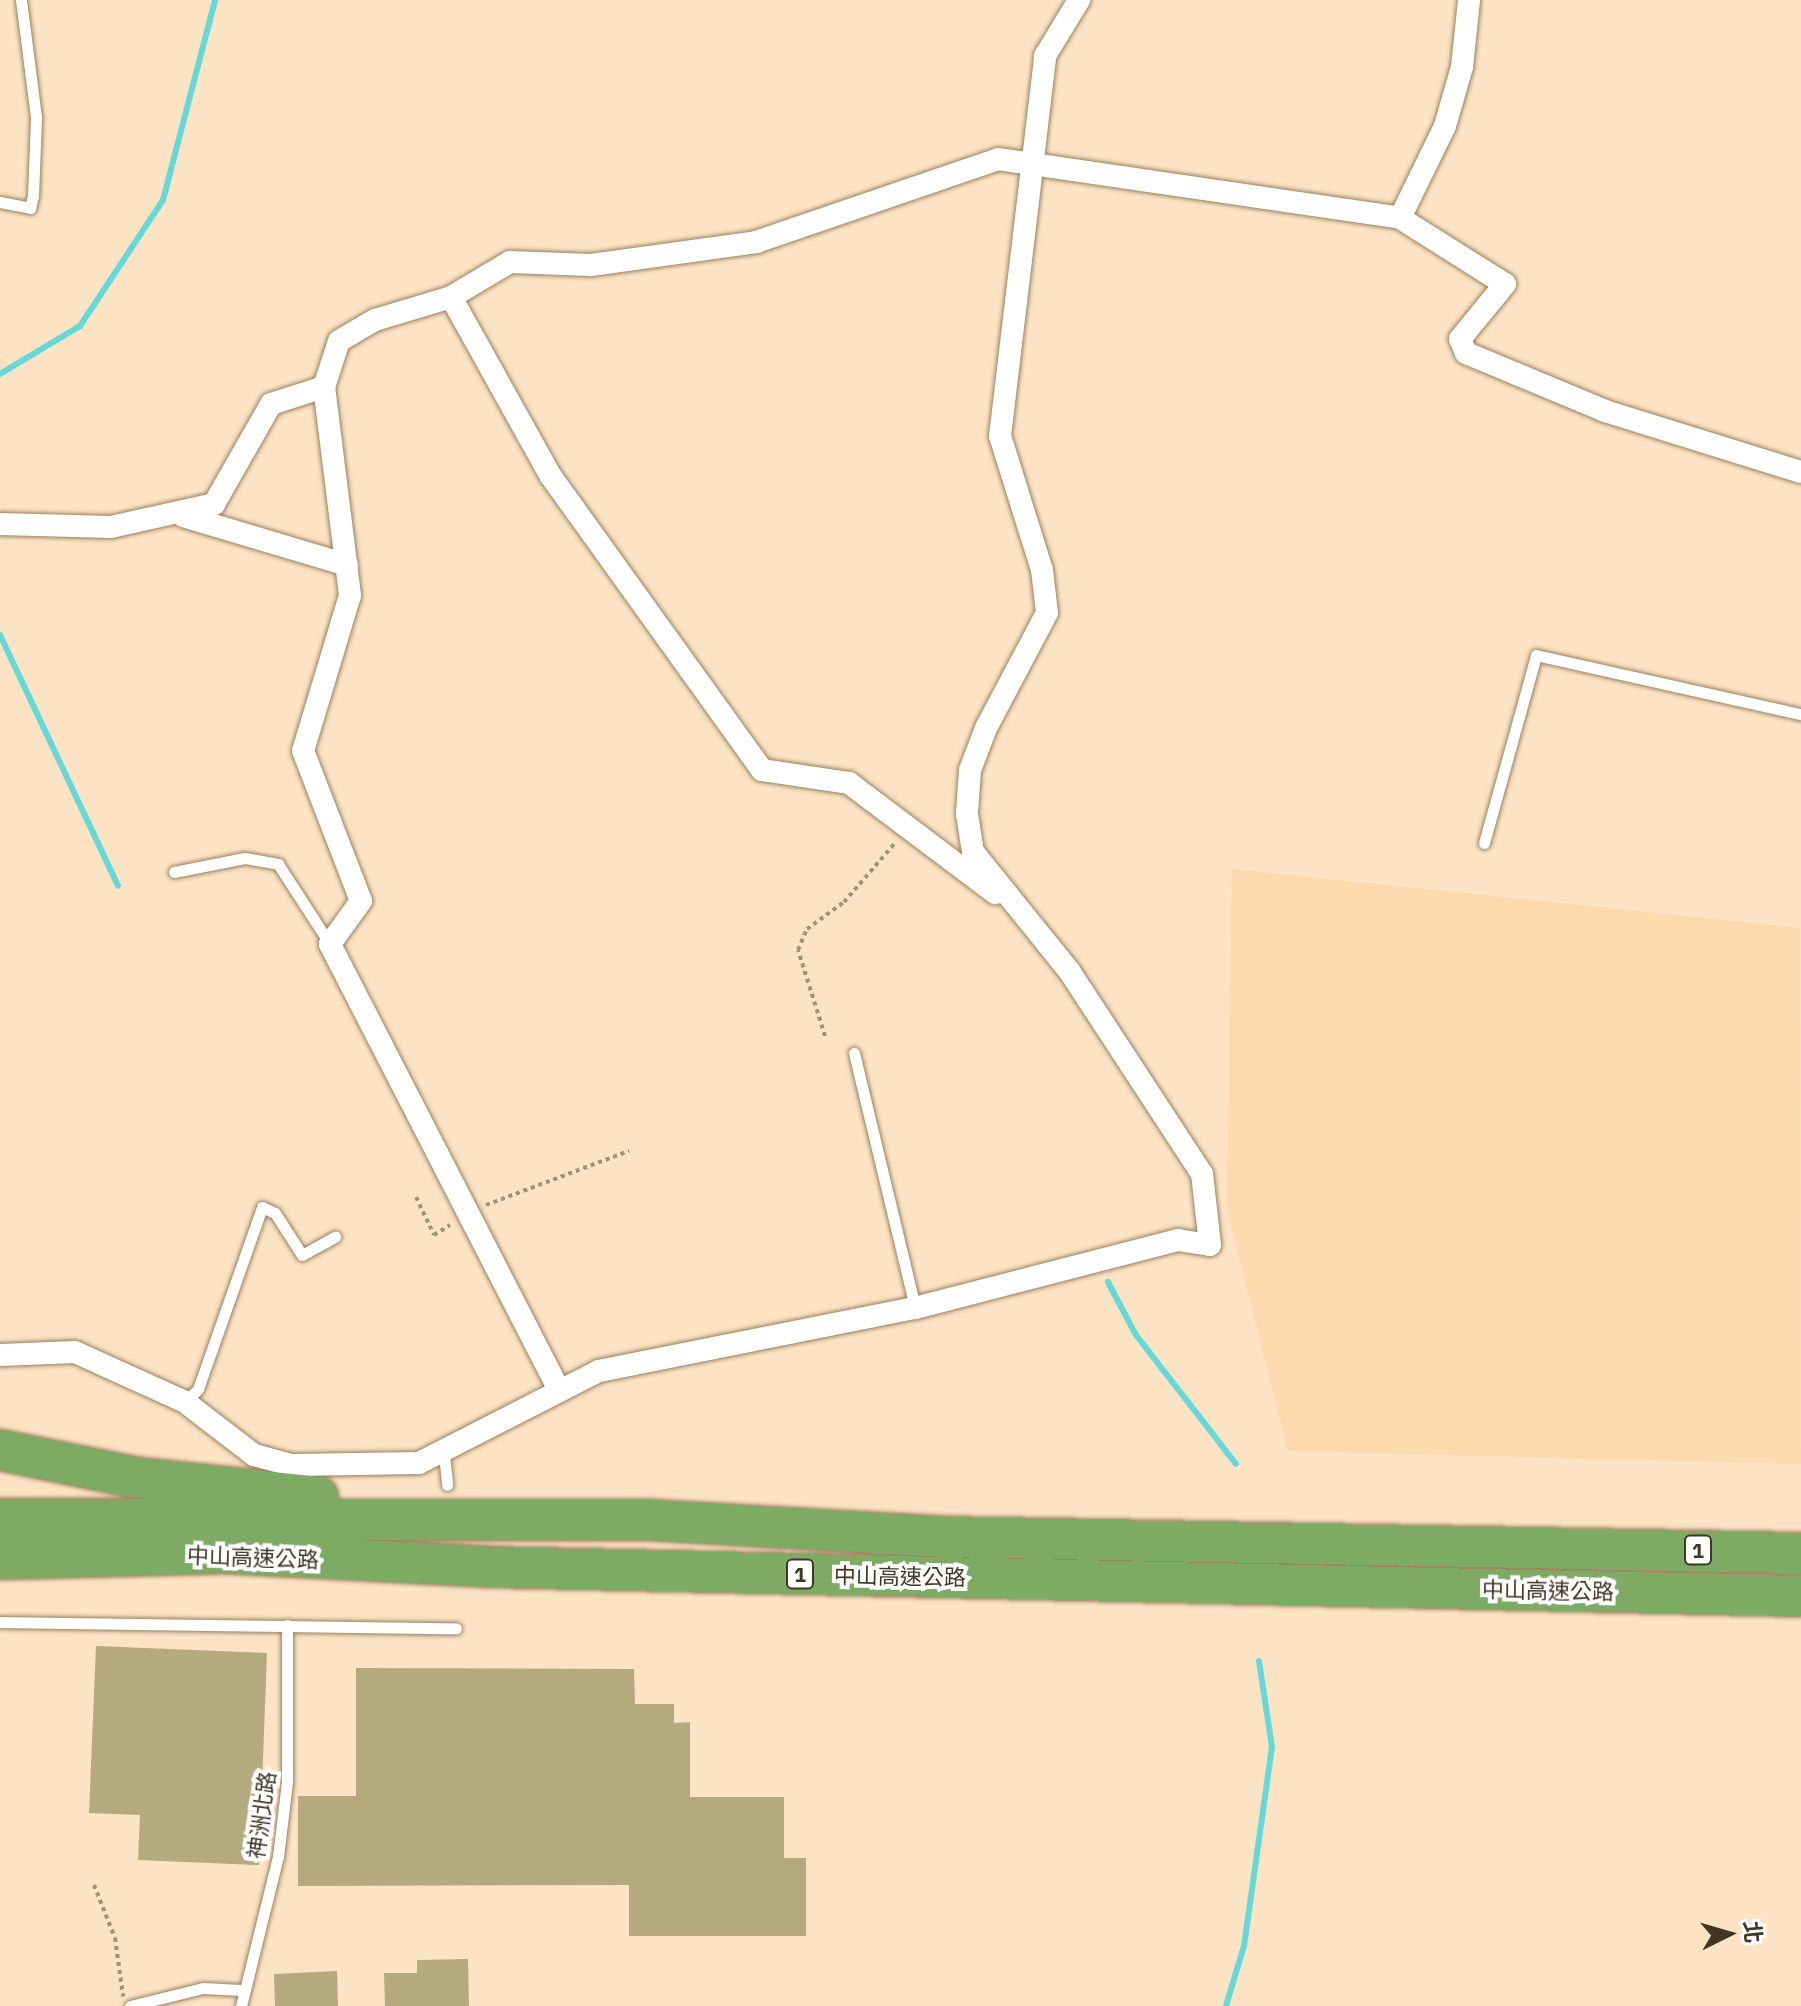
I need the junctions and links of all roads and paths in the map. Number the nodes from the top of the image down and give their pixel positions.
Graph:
1 (21, 0) edge
2 (1079, 0) edge
3 (1469, 0) edge
4 (1033, 167) junction
5 (0, 202) edge
6 (1400, 218) junction
7 (451, 297) junction
8 (324, 387) junction
9 (1801, 472) edge
10 (183, 516) junction
11 (0, 524) edge
12 (347, 565) junction
13 (1801, 714) edge
14 (907, 828) junction
15 (1484, 843) dead end
16 (174, 872) dead end
17 (1011, 905) junction
18 (330, 944) junction
19 (825, 1036) dead end
20 (854, 1053) dead end
21 (629, 1151) dead end
22 (416, 1197) dead end
23 (467, 1214) junction
24 (335, 1237) dead end
25 (915, 1308) junction
26 (0, 1355) edge
27 (557, 1386) junction
28 (185, 1402) junction
29 (0, 1450) edge
30 (444, 1454) junction
31 (447, 1485) dead end
32 (0, 1519) edge
33 (649, 1520) junction
34 (226, 1553) junction
35 (1801, 1553) edge
36 (0, 1559) edge
37 (0, 1575) edge
38 (1801, 1596) edge
39 (0, 1622) edge
40 (287, 1625) junction
41 (456, 1628) dead end
42 (94, 1885) dead end
43 (241, 1990) junction
44 (127, 2006) edge
45 (241, 2006) edge

1 - 5 lane
2 - 4 street
3 - 6 street
4 - 6 street
4 - 7 street
4 - 17 street
6 - 9 street
7 - 8 street
7 - 14 street
8 - 10 street
8 - 12 street
10 - 11 street
10 - 12 street
12 - 18 street
13 - 15 lane
14 - 17 street
14 - 19 path
16 - 18 lane
17 - 25 street
18 - 23 street
20 - 25 lane
21 - 23 path
22 - 23 path
23 - 27 street
24 - 28 lane
25 - 27 street
26 - 28 street
27 - 30 street
28 - 30 street
29 - 33 highway
30 - 31 lane
32 - 33 highway, 中山高速公路 / 1
33 - 35 highway, 中山高速公路 / 1
34 - 36 highway, 中山高速公路 / 1
34 - 37 highway
34 - 38 highway, 中山高速公路 / 1
39 - 40 lane
40 - 41 lane
40 - 43 lane, 神洲北路
42 - 44 path
43 - 44 lane
43 - 45 lane, 神洲北路

